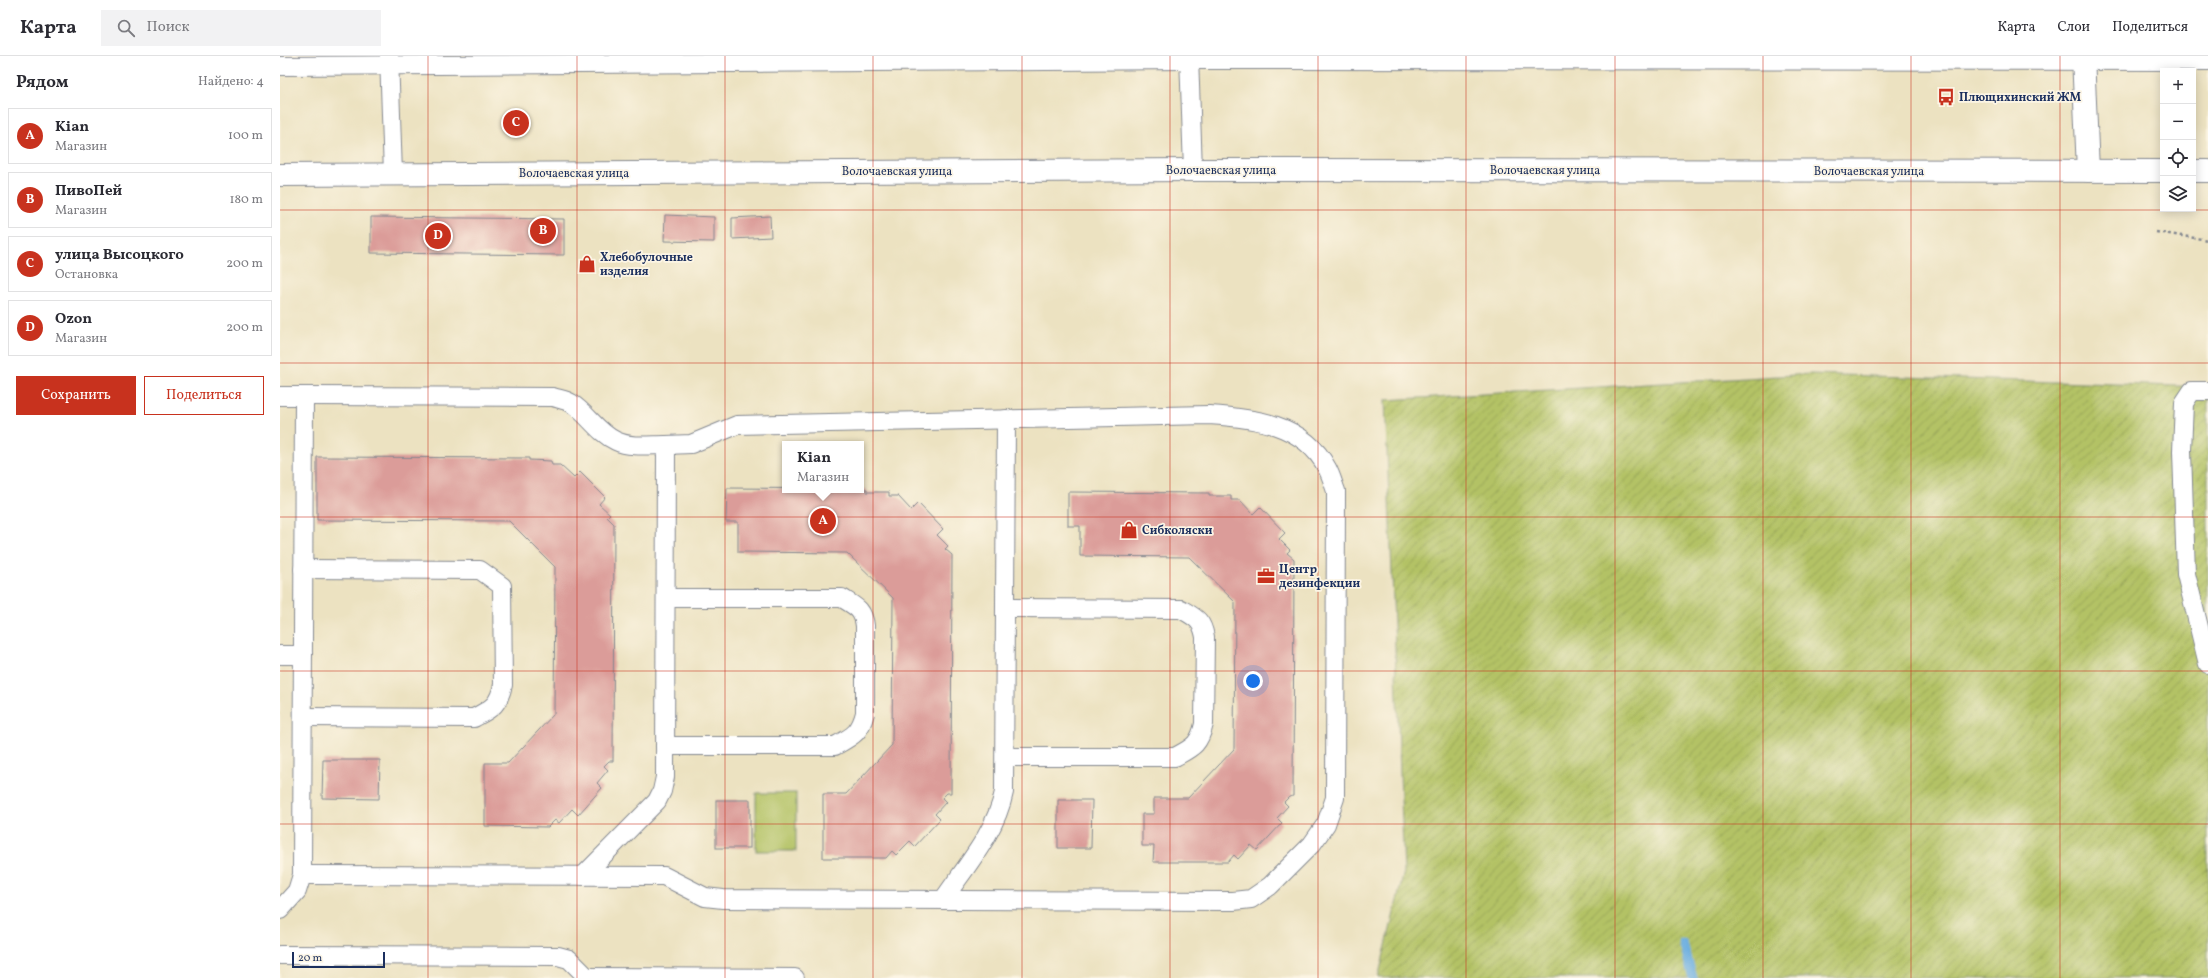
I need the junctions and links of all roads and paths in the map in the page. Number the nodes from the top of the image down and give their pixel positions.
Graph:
1 (1189, 58) edge
2 (2083, 58) edge
3 (388, 61) edge
4 (2208, 61) edge
5 (280, 66) edge
6 (1193, 170) junction
7 (2088, 171) junction
8 (2160, 171) edge
9 (2196, 171) edge
10 (2208, 171) edge
11 (393, 174) junction
12 (280, 175) edge
13 (2156, 232) dead end
14 (2208, 240) edge
15 (2208, 391) edge
16 (280, 396) edge
17 (304, 396) junction
18 (1006, 419) junction
19 (666, 445) junction
20 (303, 569) junction
21 (666, 598) junction
22 (1005, 608) junction
23 (280, 655) edge
24 (302, 655) junction
25 (2208, 664) edge
26 (303, 717) junction
27 (665, 746) junction
28 (1005, 757) junction
29 (302, 875) junction
30 (583, 876) junction
31 (944, 900) junction
32 (280, 910) edge
33 (280, 955) edge
34 (588, 977) edge
35 (795, 978) edge

1 - 2 lane
1 - 3 lane
1 - 6 lane
2 - 4 lane
2 - 7 street
3 - 5 lane
3 - 11 lane
6 - 7 street, Волочаевская улица
6 - 11 street, Волочаевская улица
7 - 8 street, Волочаевская улица
9 - 10 street
11 - 12 street, Волочаевская улица
13 - 14 path
15 - 25 lane
16 - 17 lane
17 - 19 lane
17 - 20 lane
18 - 19 lane
18 - 22 lane
18 - 31 lane
19 - 21 lane
20 - 24 lane
20 - 26 lane
21 - 27 lane
21 - 27 lane
22 - 28 lane
22 - 28 lane
23 - 24 lane
24 - 26 lane
26 - 29 lane
27 - 30 lane
28 - 31 lane
29 - 30 lane
29 - 32 lane
30 - 31 lane
33 - 34 lane
34 - 35 lane

